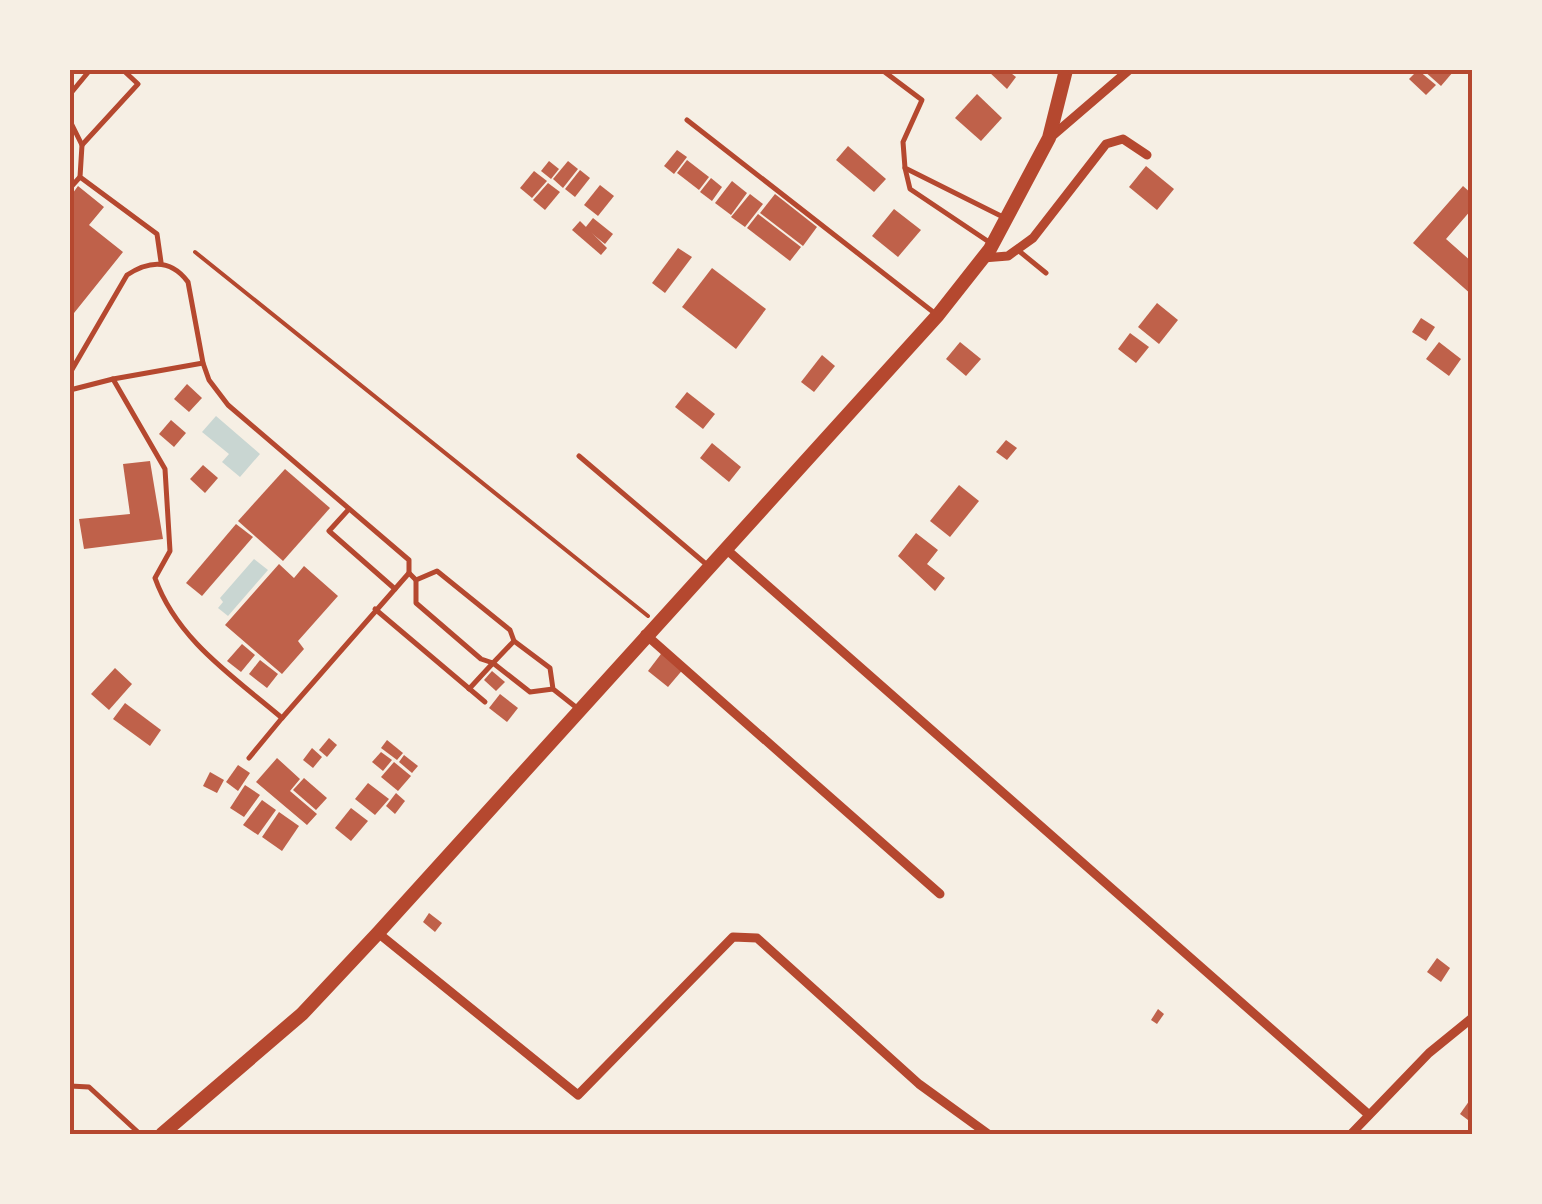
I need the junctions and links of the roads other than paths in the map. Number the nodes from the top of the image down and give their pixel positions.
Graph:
1 (90, 70) edge
2 (123, 70) edge
3 (882, 70) edge
4 (1066, 70) edge
5 (1128, 70) edge
6 (71, 94) edge
7 (688, 120) dead end
8 (70, 121) edge
9 (1049, 138) junction
10 (82, 145) junction
11 (1146, 155) dead end
12 (905, 168) junction
13 (80, 176) junction
14 (70, 188) edge
15 (1006, 219) junction
16 (992, 244) junction
17 (1019, 251) junction
18 (983, 258) junction
19 (161, 262) junction
20 (1046, 273) dead end
21 (938, 315) junction
22 (203, 364) junction
23 (70, 374) edge
24 (114, 379) junction
25 (70, 390) edge
26 (579, 456) dead end
27 (350, 509) junction
28 (724, 547) junction
29 (707, 565) junction
30 (409, 573) junction
31 (416, 580) junction
32 (395, 588) junction
33 (376, 609) junction
34 (650, 628) junction
35 (514, 640) junction
36 (493, 663) junction
37 (468, 689) junction
38 (553, 689) junction
39 (484, 702) dead end
40 (580, 710) junction
41 (282, 718) junction
42 (249, 758) dead end
43 (940, 894) dead end
44 (378, 934) junction
45 (1472, 1018) edge
46 (70, 1086) edge
47 (1368, 1114) junction
48 (140, 1134) edge
49 (162, 1134) edge
50 (988, 1134) edge
51 (1352, 1134) edge

1 - 6 lane
2 - 10 lane
3 - 12 lane
4 - 9 main road
5 - 9 street
7 - 21 lane
8 - 10 lane
9 - 15 main road
10 - 13 lane
11 - 17 street
12 - 15 lane
12 - 16 lane
13 - 14 lane
13 - 19 lane
15 - 16 main road
16 - 18 main road
17 - 18 street
17 - 20 lane
18 - 21 main road
19 - 22 lane
19 - 23 lane
21 - 28 main road
22 - 24 lane
22 - 27 lane
24 - 25 lane
24 - 41 lane
26 - 29 lane
27 - 30 lane
27 - 32 lane
28 - 29 main road
28 - 47 street
29 - 34 main road
30 - 31 lane
30 - 32 lane
31 - 35 lane
31 - 36 lane
32 - 33 lane
33 - 37 lane
33 - 41 lane
34 - 40 main road
34 - 43 street
35 - 36 lane
35 - 38 lane
36 - 37 lane
36 - 38 lane
37 - 39 lane
38 - 40 lane
40 - 44 main road
41 - 42 lane
44 - 49 main road
44 - 50 street
45 - 47 street
46 - 48 lane
47 - 51 street

